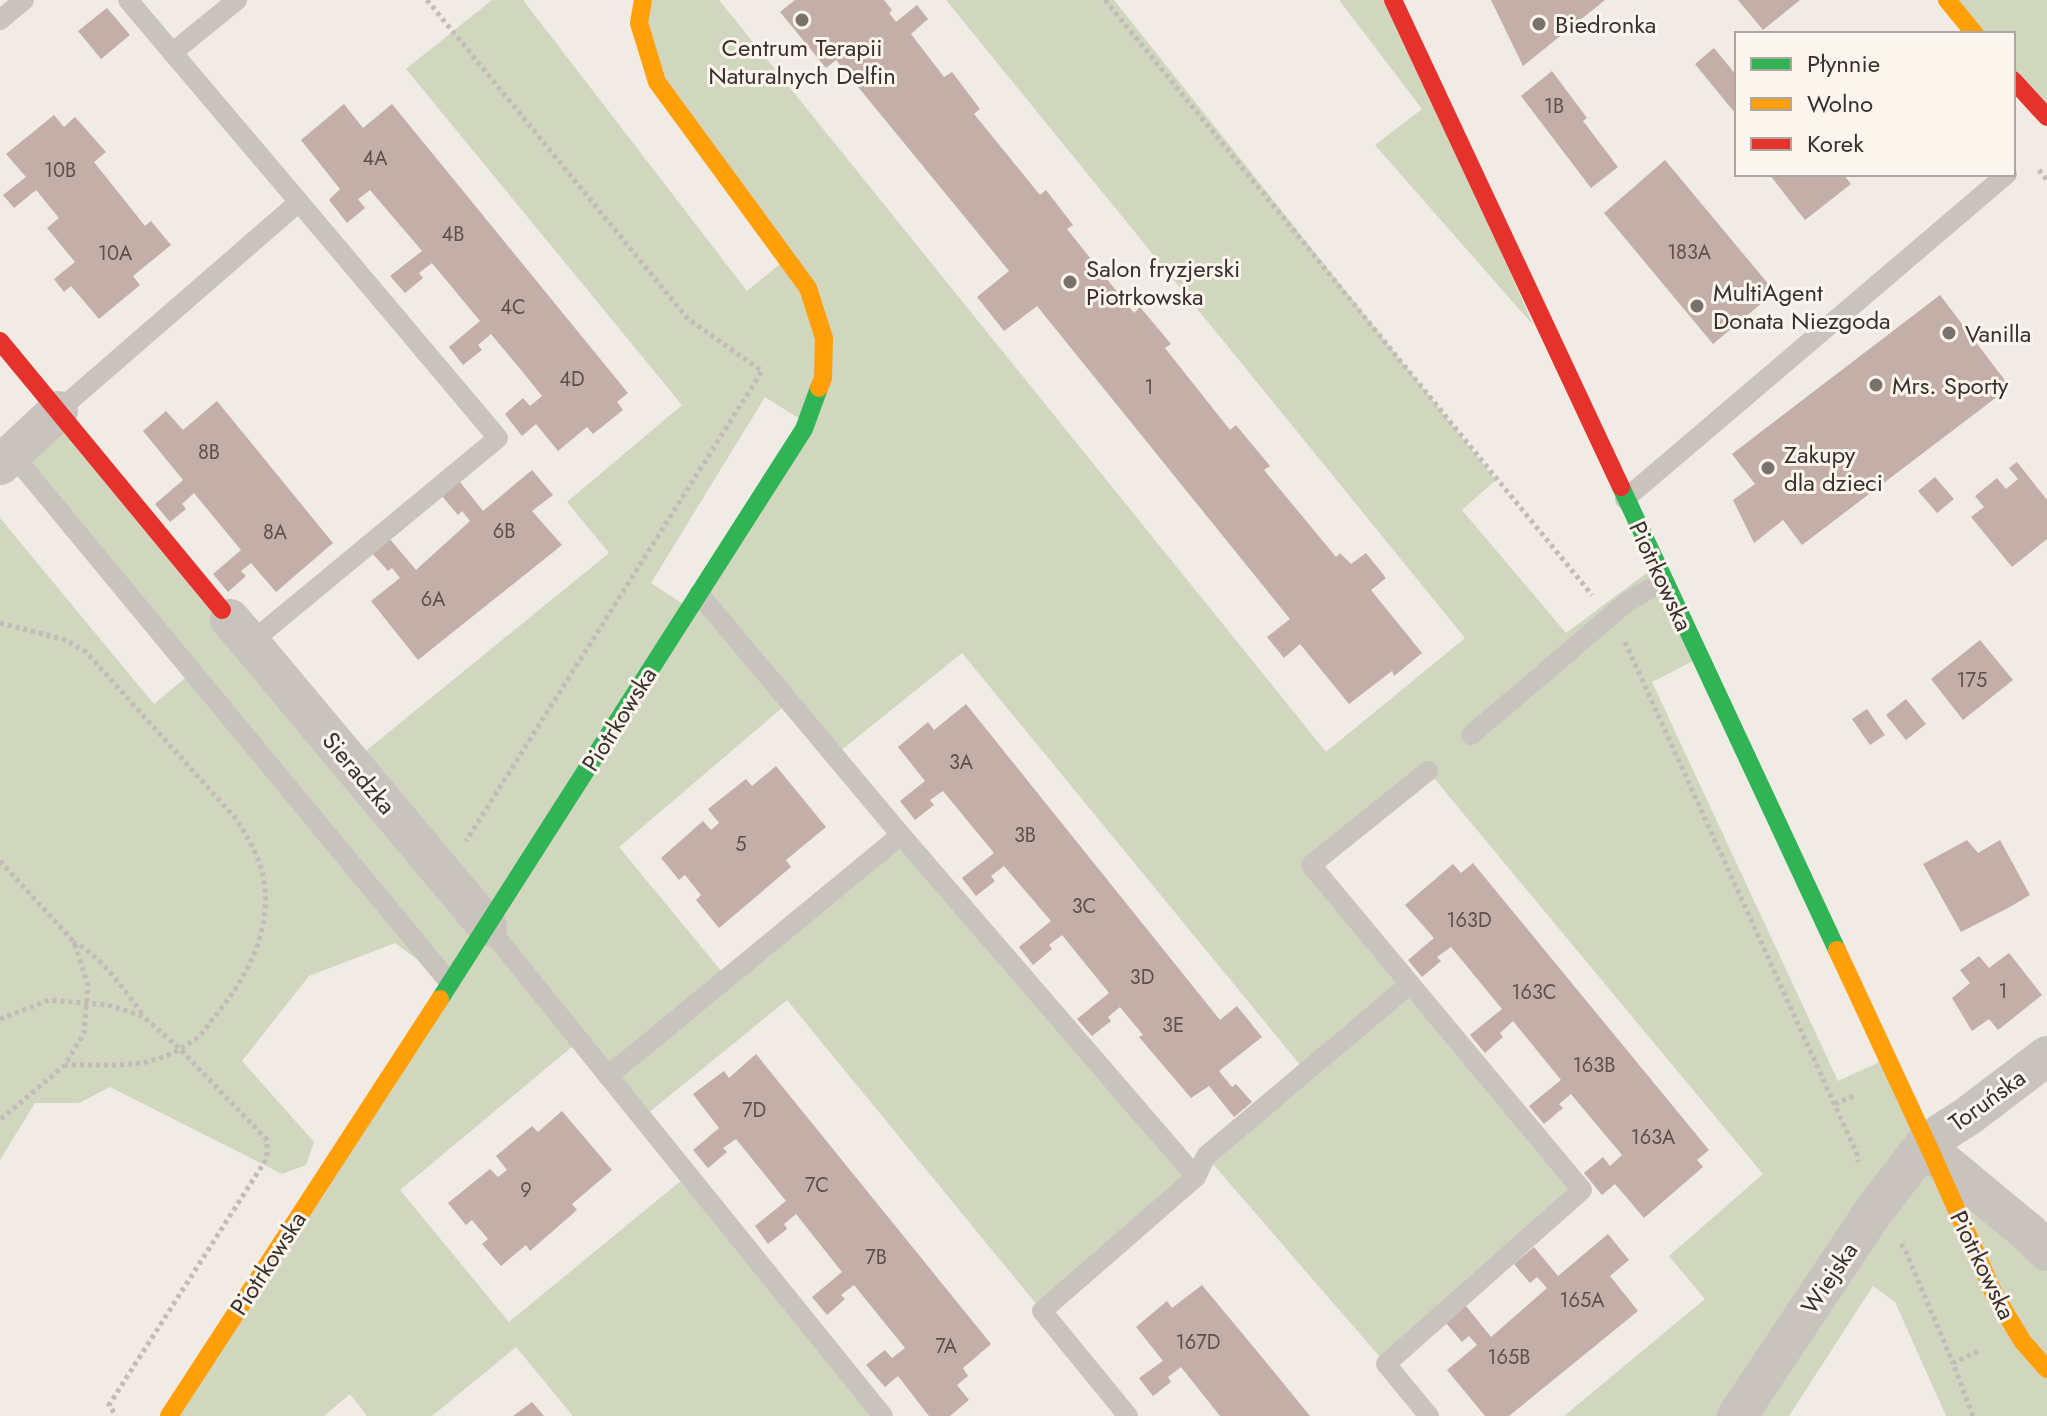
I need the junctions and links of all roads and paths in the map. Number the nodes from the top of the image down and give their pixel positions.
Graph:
1 (24, 0) edge
2 (128, 0) edge
3 (237, 0) edge
4 (427, 0) edge
5 (643, 0) edge
6 (1105, 0) edge
7 (1393, 0) edge
8 (1947, 0) edge
9 (0, 20) edge
10 (1973, 32) edge
11 (172, 53) junction
12 (2015, 82) edge
13 (2045, 116) edge
14 (2005, 176) edge
15 (299, 202) junction
16 (0, 341) edge
17 (58, 411) junction
18 (6, 460) edge
19 (1625, 499) junction
20 (1663, 581) junction
21 (699, 594) junction
22 (1611, 618) junction
23 (0, 623) edge
24 (234, 624) junction
25 (1471, 735) dead end
26 (1428, 771) dead end
27 (901, 835) junction
28 (0, 861) edge
29 (444, 875) junction
30 (487, 926) junction
31 (72, 942) junction
32 (450, 983) junction
33 (1410, 984) junction
34 (85, 1003) junction
35 (143, 1016) junction
36 (0, 1019) edge
37 (180, 1049) junction
38 (2047, 1056) edge
39 (65, 1065) junction
40 (608, 1076) junction
41 (0, 1120) edge
42 (1928, 1148) junction
43 (1856, 1171) dead end
44 (1196, 1177) junction
45 (1892, 1236) dead end
46 (2047, 1251) edge
47 (1986, 1347) dead end
48 (1953, 1363) junction
49 (2047, 1369) edge
50 (1121, 1414) edge
51 (116, 1416) edge
52 (169, 1416) edge
53 (883, 1416) edge
54 (1429, 1416) edge
55 (1737, 1416) edge
56 (1973, 1416) edge

1 - 9 lane
2 - 11 lane
3 - 11 lane
4 - 29 path
5 - 21 street, Piotrkowska
6 - 22 path
7 - 19 street, Piotrkowska
8 - 10 street
11 - 15 lane
12 - 13 street
14 - 19 lane
15 - 17 lane
15 - 24 lane
16 - 17 street, Sieradzka
17 - 18 street
17 - 24 street, Sieradzka
18 - 32 lane
19 - 20 street, Piotrkowska
20 - 22 lane
20 - 42 street, Piotrkowska
21 - 27 lane
21 - 30 street, Piotrkowska
22 - 25 lane
22 - 43 path
23 - 37 path
24 - 29 street, Sieradzka
26 - 33 lane
27 - 40 lane
27 - 44 lane
28 - 31 path
29 - 30 street, Sieradzka
30 - 32 street, Piotrkowska
30 - 40 lane
31 - 34 path
31 - 35 path
32 - 52 street, Piotrkowska
33 - 44 lane
33 - 54 lane
34 - 35 path
34 - 36 path
34 - 39 path
35 - 37 path
37 - 39 path
37 - 51 path
38 - 42 street, Toruńska
39 - 41 path
40 - 53 lane
42 - 46 street, Piotrkowska
42 - 49 street, Piotrkowska
42 - 55 street, Wiejska
44 - 50 lane
45 - 48 path
47 - 48 path
48 - 56 path

